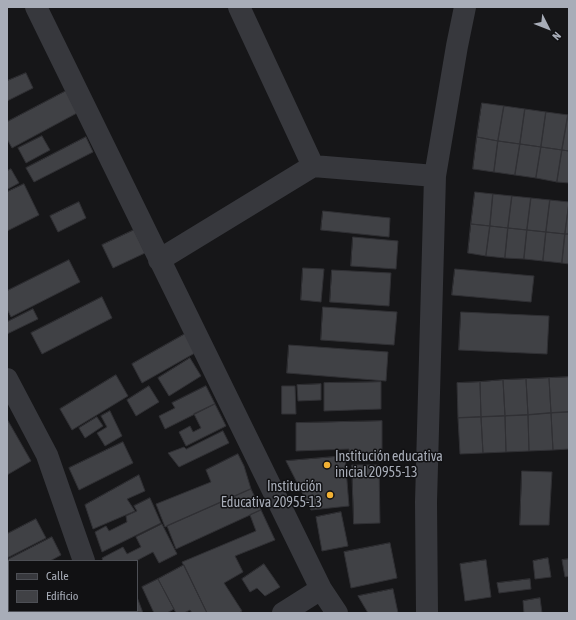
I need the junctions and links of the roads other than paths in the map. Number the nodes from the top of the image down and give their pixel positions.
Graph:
1 (36, 7) edge
2 (239, 7) edge
3 (465, 7) edge
4 (313, 166) junction
5 (435, 176) junction
6 (159, 260) junction
7 (8, 384) edge
8 (84, 560) edge
9 (320, 589) junction
10 (283, 613) edge
11 (337, 613) edge
12 (427, 613) edge

1 - 6 street
2 - 4 street
3 - 5 street
4 - 5 street
4 - 6 street
5 - 12 street
6 - 9 street
7 - 8 street
9 - 10 street
9 - 11 street

